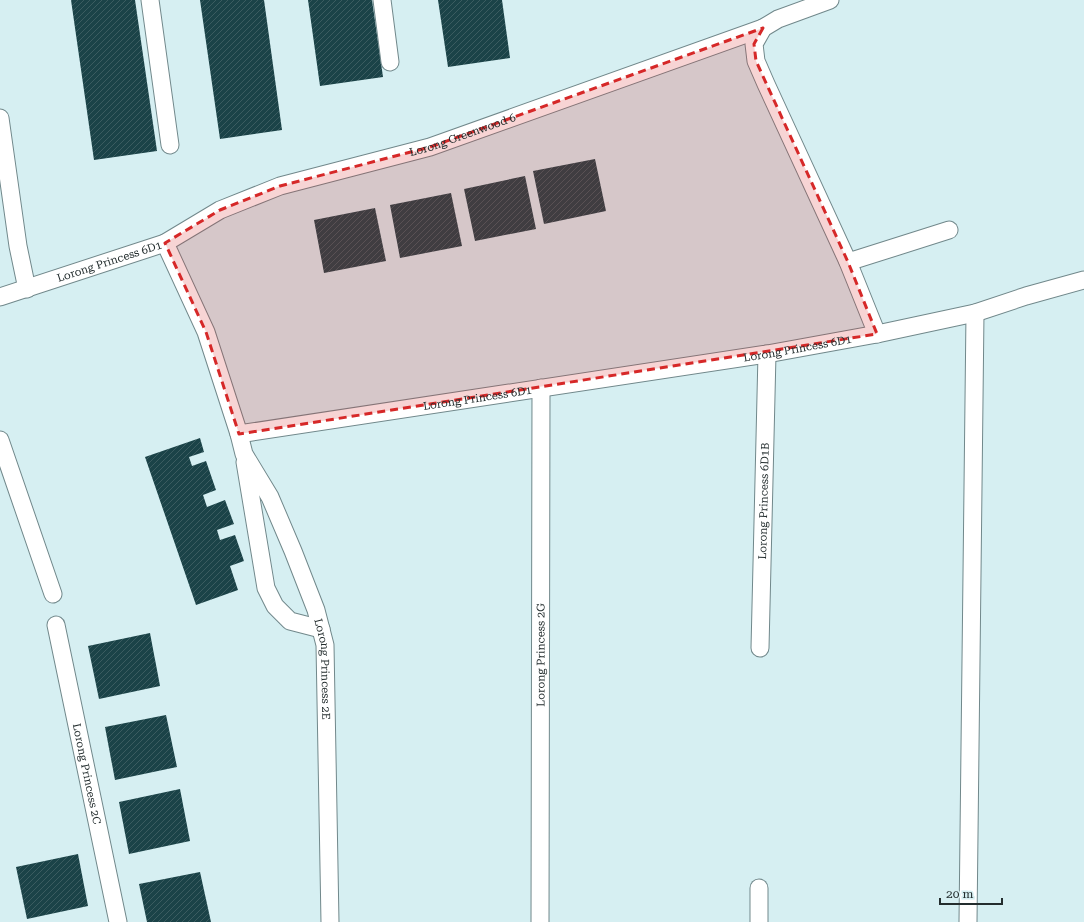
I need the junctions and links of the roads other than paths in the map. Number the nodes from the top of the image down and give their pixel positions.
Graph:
1 (150, 0) edge
2 (382, 0) edge
3 (830, 0) edge
4 (763, 28) junction
5 (390, 62) dead end
6 (0, 118) edge
7 (170, 145) dead end
8 (949, 230) dead end
9 (165, 243) junction
10 (848, 262) junction
11 (1084, 280) edge
12 (27, 289) junction
13 (0, 297) edge
14 (975, 313) junction
15 (877, 334) junction
16 (767, 354) junction
17 (541, 388) junction
18 (239, 434) junction
19 (0, 440) edge
20 (244, 454) junction
21 (52, 594) dead end
22 (56, 625) dead end
23 (321, 629) junction
24 (760, 648) dead end
25 (759, 888) dead end
26 (118, 922) edge
27 (330, 922) edge
28 (540, 922) edge
29 (759, 922) edge
30 (968, 922) edge

1 - 7 street
2 - 5 street
3 - 4 street, Lorong Greenwood 6
4 - 9 street, Lorong Greenwood 6
4 - 10 street
6 - 12 street
8 - 10 street
9 - 12 street, Lorong Princess 6D1
9 - 18 street, Lorong Princess 6D1
10 - 15 street
11 - 14 street, Lorong Princess 6D1
12 - 13 street, Lorong Princess 6D1
14 - 15 street, Lorong Princess 6D1
14 - 30 street
15 - 16 street, Lorong Princess 6D1
16 - 17 street, Lorong Princess 6D1
16 - 24 street, Lorong Princess 6D1B
17 - 18 street, Lorong Princess 6D1
17 - 28 street, Lorong Princess 2G
18 - 20 street, Lorong Princess 2E
19 - 21 street
20 - 23 street, Lorong Princess 2E
20 - 23 street
22 - 26 street, Lorong Princess 2C
23 - 27 street, Lorong Princess 2E
25 - 29 street

